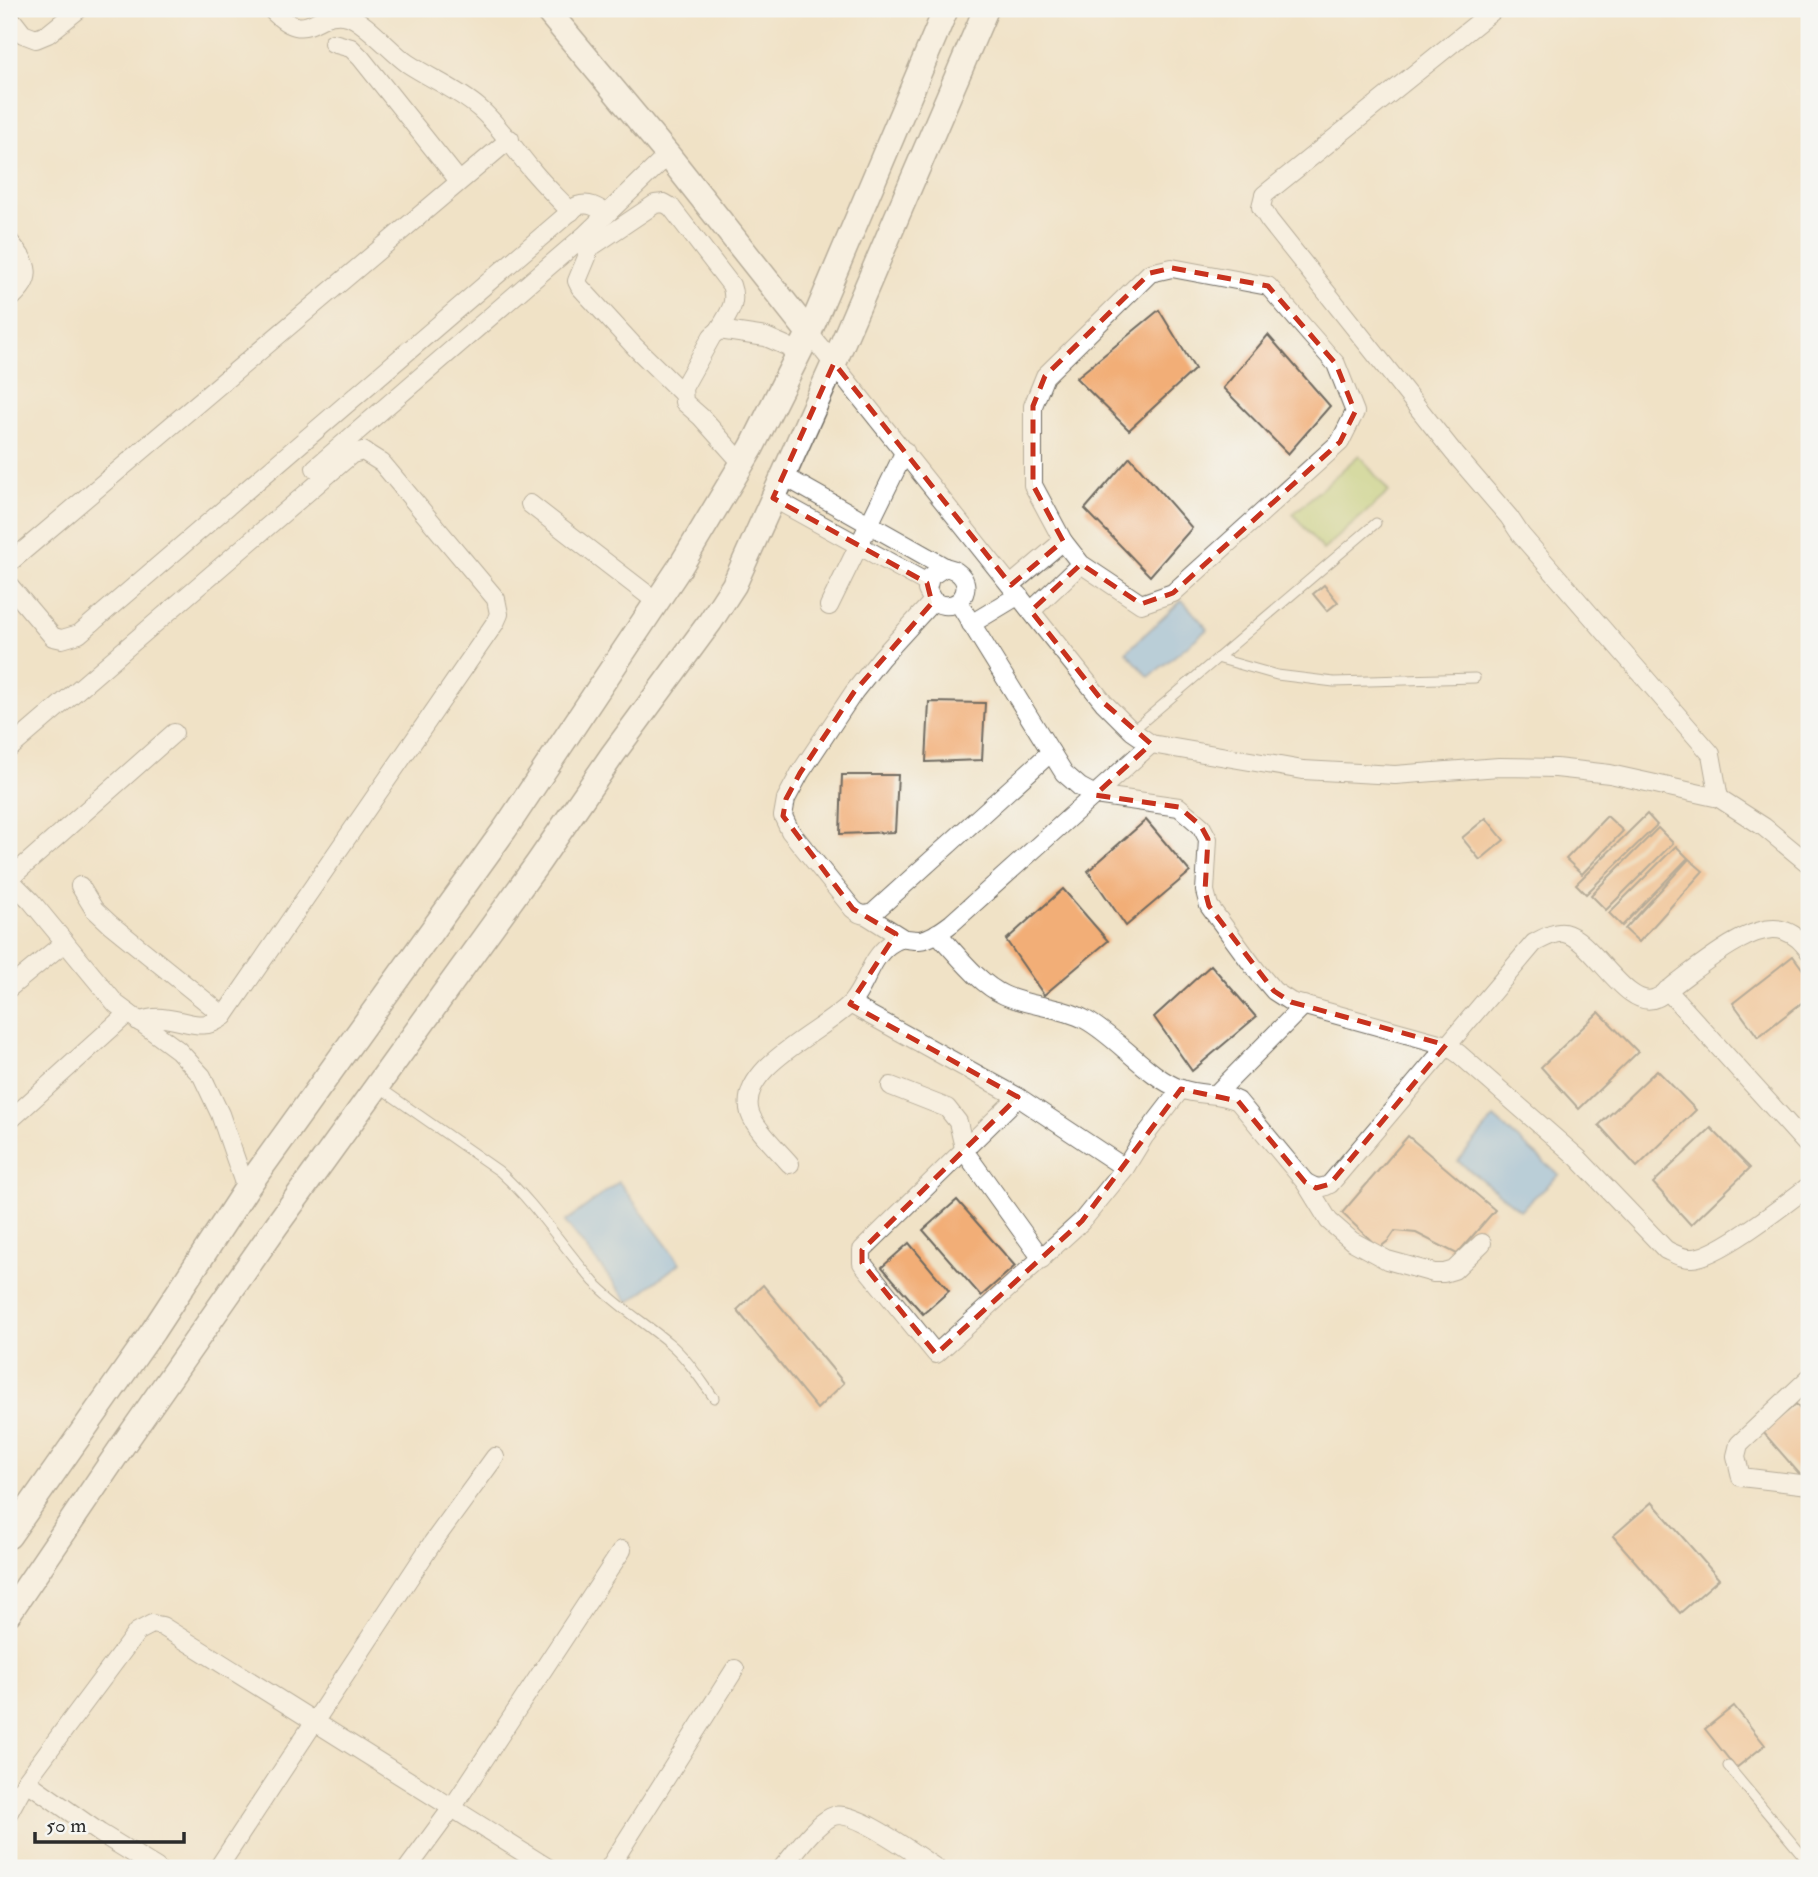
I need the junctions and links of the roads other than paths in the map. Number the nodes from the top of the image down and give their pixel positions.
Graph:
1 (79, 9) edge
2 (271, 9) edge
3 (546, 9) edge
4 (946, 9) edge
5 (986, 9) edge
6 (1495, 9) edge
7 (9, 16) edge
8 (333, 43) dead end
9 (509, 139) junction
10 (668, 155) junction
11 (459, 181) junction
12 (571, 212) junction
13 (607, 214) junction
14 (9, 241) edge
15 (582, 243) junction
16 (9, 300) edge
17 (719, 330) junction
18 (804, 342) junction
19 (834, 363) junction
20 (682, 393) junction
21 (905, 450) junction
22 (742, 463) junction
23 (315, 468) dead end
24 (782, 475) junction
25 (773, 498) junction
26 (530, 504) dead end
27 (1376, 523) dead end
28 (868, 524) junction
29 (1063, 541) junction
30 (857, 545) junction
31 (9, 563) edge
32 (1081, 564) junction
33 (945, 567) junction
34 (927, 583) junction
35 (9, 585) edge
36 (1015, 590) junction
37 (933, 601) junction
38 (657, 602) junction
39 (958, 602) junction
40 (829, 606) dead end
41 (1031, 611) junction
42 (971, 624) junction
43 (1217, 658) junction
44 (1475, 678) dead end
45 (1132, 731) junction
46 (174, 733) dead end
47 (1152, 744) junction
48 (9, 749) edge
49 (1051, 752) junction
50 (1095, 795) junction
51 (1719, 798) junction
52 (1809, 864) edge
53 (9, 879) edge
54 (80, 886) dead end
55 (866, 915) junction
56 (937, 933) junction
57 (901, 937) junction
58 (65, 942) junction
59 (1809, 951) edge
60 (9, 988) edge
61 (1667, 990) junction
62 (850, 1004) junction
63 (1304, 1005) junction
64 (223, 1016) junction
65 (133, 1018) junction
66 (1446, 1045) junction
67 (377, 1086) junction
68 (891, 1086) dead end
69 (1181, 1089) junction
70 (1216, 1094) junction
71 (1018, 1097) junction
72 (9, 1121) edge
73 (1809, 1147) edge
74 (964, 1150) junction
75 (790, 1164) dead end
76 (1125, 1168) junction
77 (1306, 1182) junction
78 (1809, 1186) edge
79 (246, 1189) junction
80 (1482, 1243) dead end
81 (1042, 1259) junction
82 (1809, 1378) edge
83 (713, 1398) dead end
84 (495, 1457) dead end
85 (1809, 1485) edge
86 (9, 1536) edge
87 (622, 1550) dead end
88 (9, 1613) edge
89 (735, 1669) dead end
90 (315, 1722) junction
91 (1728, 1766) dead end
92 (26, 1781) junction
93 (452, 1808) junction
94 (9, 1812) edge
95 (1809, 1863) edge
96 (157, 1868) edge
97 (218, 1868) edge
98 (408, 1868) edge
99 (548, 1868) edge
100 (609, 1868) edge
101 (782, 1868) edge
102 (936, 1868) edge

1 - 7 street
2 - 9 street
3 - 10 street
4 - 18 street
5 - 19 street
6 - 51 street
8 - 11 street
9 - 11 street
9 - 12 street
10 - 13 street
10 - 18 street
11 - 31 street
12 - 13 street
12 - 15 street
12 - 35 street
13 - 15 street
14 - 16 street
15 - 17 street
15 - 20 street
15 - 23 street
17 - 18 street
17 - 20 street
18 - 19 street
18 - 22 street
19 - 21 street
19 - 24 street
20 - 22 street
21 - 28 street
21 - 36 street
22 - 38 street
24 - 25 street
24 - 28 street
25 - 30 street
25 - 67 street
26 - 38 street
27 - 43 lane
28 - 30 street
28 - 33 street
29 - 32 street
29 - 32 street
29 - 36 street
30 - 34 street
30 - 40 street
32 - 41 street
33 - 34 street
33 - 39 street
34 - 37 street
36 - 41 street
36 - 42 street
37 - 39 street
37 - 55 street
38 - 79 street
39 - 42 street
41 - 45 street
42 - 49 street
43 - 44 lane
43 - 45 lane
45 - 47 street
46 - 53 street
47 - 50 street
47 - 51 street
48 - 64 street
49 - 50 street
49 - 55 street
50 - 56 street
50 - 63 street
51 - 52 street
53 - 58 street
54 - 64 street
55 - 57 street
56 - 57 street
56 - 69 street
57 - 62 street
58 - 60 street
58 - 65 street
59 - 61 street
61 - 66 street
61 - 73 street
62 - 71 street
62 - 75 street
63 - 66 street
63 - 70 street
64 - 65 street
65 - 72 street
65 - 79 street
66 - 77 street
66 - 78 street
67 - 83 lane
67 - 88 street
68 - 74 street
69 - 70 street
69 - 76 street
70 - 77 street
71 - 74 street
71 - 76 street
74 - 81 street
74 - 81 street
76 - 81 street
77 - 80 street
79 - 86 street
82 - 85 street
84 - 90 street
87 - 93 street
89 - 100 street
90 - 92 street
90 - 93 street
90 - 97 street
91 - 95 lane
92 - 94 street
92 - 96 street
93 - 98 street
93 - 99 street
101 - 102 street

